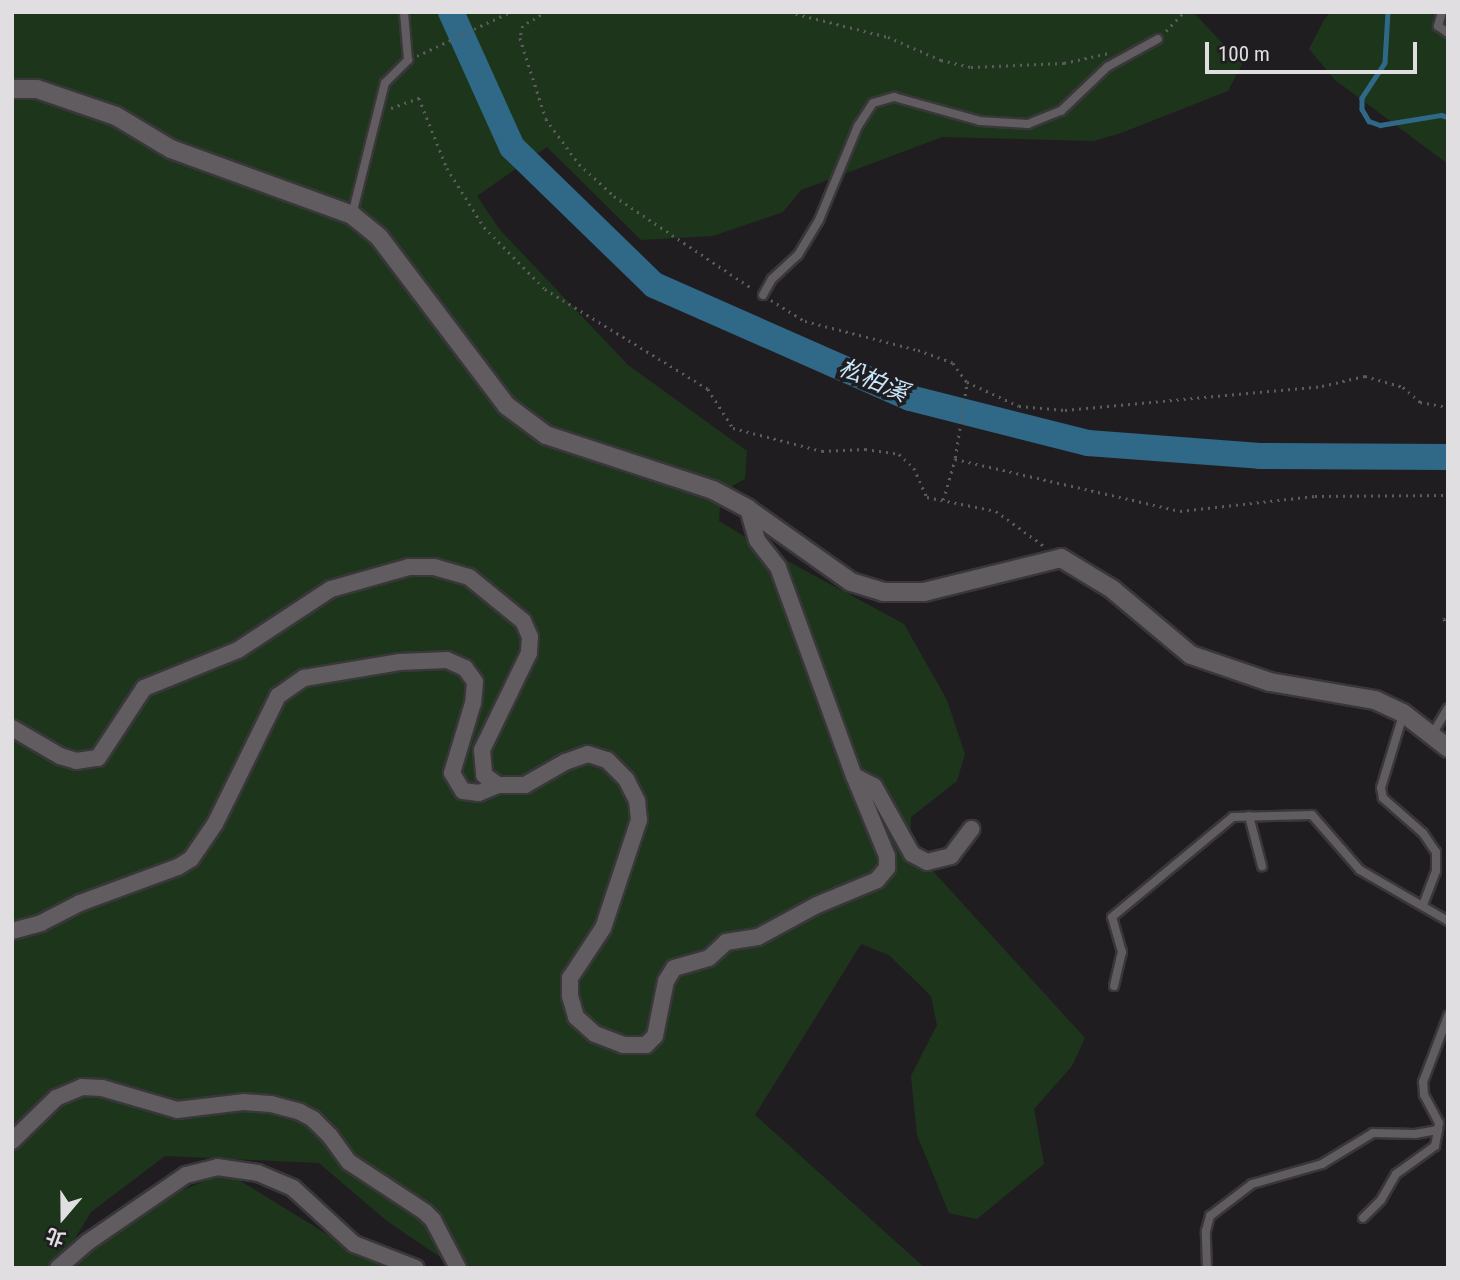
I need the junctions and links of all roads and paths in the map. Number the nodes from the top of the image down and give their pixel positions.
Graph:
1 (404, 12) edge
2 (510, 12) edge
3 (547, 12) edge
4 (789, 12) edge
5 (1184, 12) edge
6 (1442, 12) edge
7 (1448, 33) edge
8 (1158, 39) joint
9 (1113, 52) dead end
10 (408, 60) junction
11 (12, 89) edge
12 (380, 111) junction
13 (352, 215) junction
14 (763, 295) junction
15 (967, 382) junction
16 (1448, 407) edge
17 (955, 458) junction
18 (1448, 495) edge
19 (943, 501) junction
20 (748, 509) junction
21 (1061, 558) junction
22 (1448, 612) edge
23 (1448, 626) edge
24 (1448, 708) edge
25 (1404, 713) junction
26 (12, 728) edge
27 (1433, 733) junction
28 (1448, 748) edge
29 (854, 776) junction
30 (498, 785) junction
31 (1249, 816) junction
32 (971, 829) dead end
33 (1262, 866) dead end
34 (1423, 905) junction
35 (1448, 921) edge
36 (12, 932) edge
37 (1114, 986) dead end
38 (1448, 1016) edge
39 (1438, 1130) junction
40 (12, 1141) edge
41 (1363, 1218) dead end
42 (58, 1268) edge
43 (416, 1268) edge
44 (458, 1268) edge
45 (1207, 1268) edge

1 - 10 lane
2 - 10 path
3 - 14 path
4 - 9 path
5 - 8 path
6 - 7 lane
8 - 14 lane
10 - 12 lane
11 - 13 main road
12 - 13 lane
12 - 19 path
13 - 20 main road
14 - 15 path
15 - 16 path
15 - 17 path
17 - 18 path
17 - 19 path
19 - 21 path
20 - 21 main road
20 - 29 street
21 - 25 main road
22 - 23 path
24 - 27 lane
25 - 27 main road
25 - 34 lane
26 - 30 street
27 - 28 main road
29 - 30 street
29 - 32 street
30 - 36 street
31 - 33 lane
31 - 34 lane
31 - 37 lane
34 - 35 lane
38 - 39 lane
39 - 41 lane
39 - 45 lane
40 - 44 street
42 - 43 street

